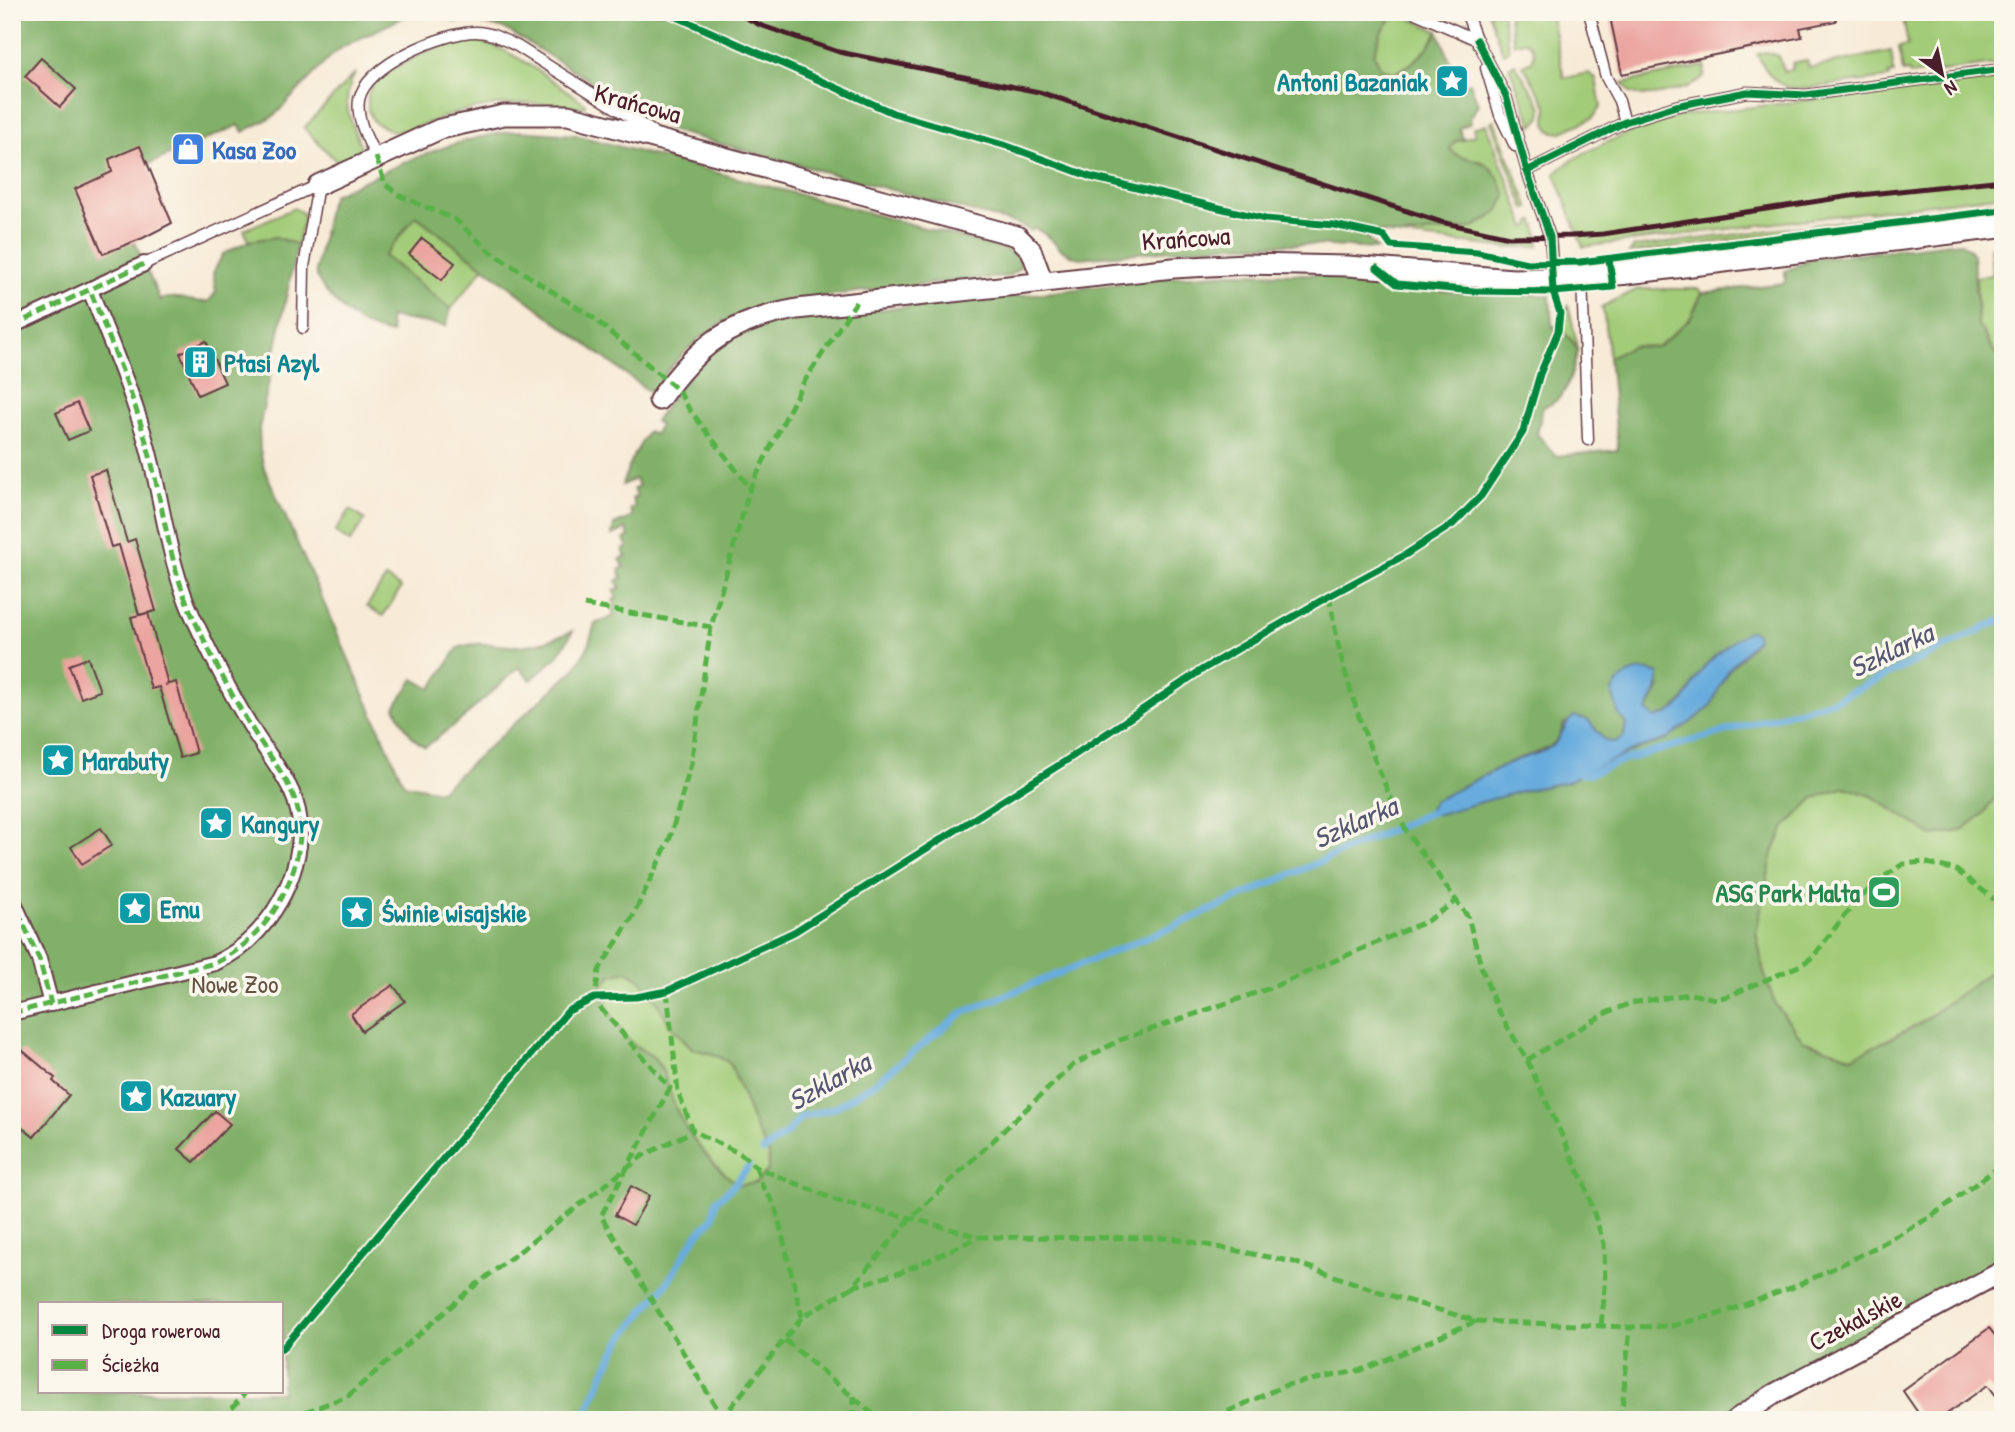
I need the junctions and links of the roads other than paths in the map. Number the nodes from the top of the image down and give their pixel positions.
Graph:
1 (1413, 12) edge
2 (1466, 12) edge
3 (1589, 12) edge
4 (1476, 40) junction
5 (2003, 69) edge
6 (1625, 122) junction
7 (667, 140) junction
8 (376, 157) junction
9 (1527, 172) junction
10 (318, 185) junction
11 (2003, 225) edge
12 (144, 264) joint
13 (1582, 276) junction
14 (1553, 278) junction
15 (1043, 282) junction
16 (90, 290) junction
17 (12, 326) edge
18 (303, 328) dead end
19 (659, 400) dead end
20 (1588, 439) dead end
21 (12, 898) edge
22 (51, 1004) junction
23 (12, 1013) edge
24 (2003, 1271) edge
25 (1735, 1420) edge

1 - 4 lane
2 - 4 lane
3 - 6 lane
4 - 9 lane
5 - 6 lane
6 - 9 lane
7 - 8 street, Krańcowa
7 - 8 lane
7 - 15 street, Krańcowa
8 - 10 street, Krańcowa
9 - 14 lane
10 - 12 lane
10 - 18 lane
11 - 13 street, Krańcowa
12 - 16 street
13 - 14 street, Krańcowa
13 - 20 lane
14 - 15 street, Krańcowa
15 - 19 street, Krańcowa
16 - 17 street
16 - 22 street
21 - 22 street
22 - 23 street
24 - 25 street, Czekalskie

